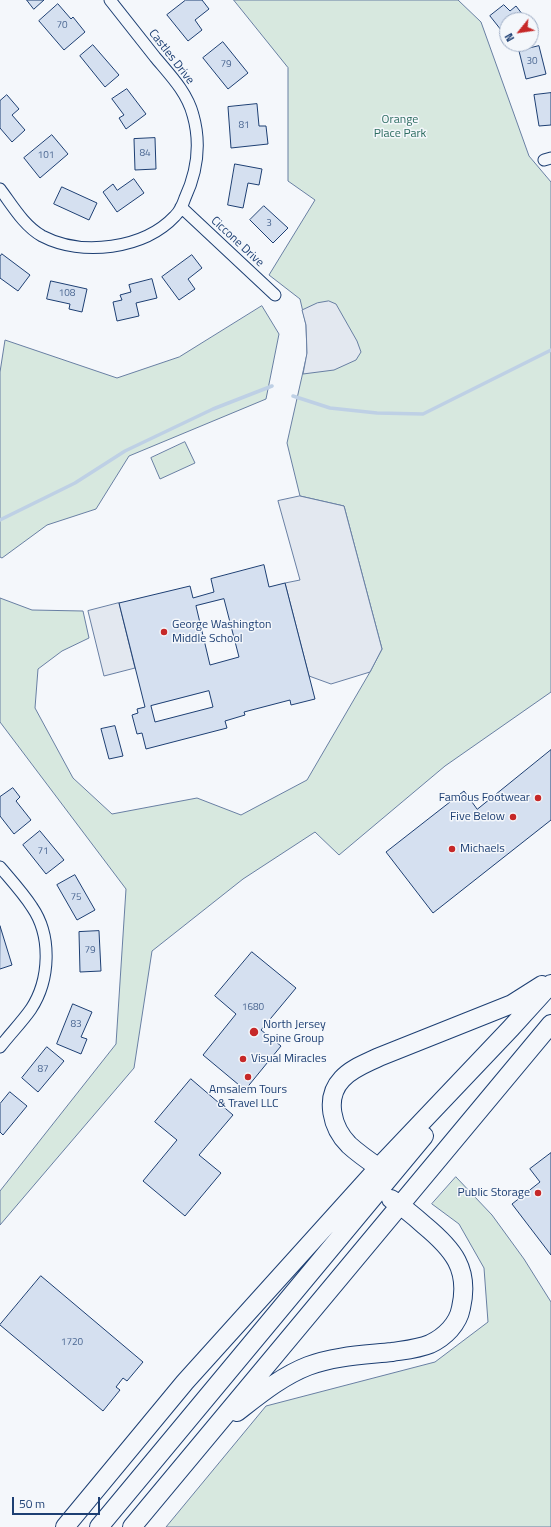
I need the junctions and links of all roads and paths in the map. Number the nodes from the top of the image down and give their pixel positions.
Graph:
1 (110, 0) edge
2 (0, 189) edge
3 (181, 207) junction
4 (274, 295) dead end
5 (0, 867) edge
6 (551, 979) edge
7 (551, 984) edge
8 (551, 1024) edge
9 (0, 1047) edge
10 (385, 1172) junction
11 (422, 1179) junction
12 (378, 1192) junction
13 (354, 1195) junction
14 (400, 1205) junction
15 (211, 1432) junction
16 (65, 1527) edge
17 (99, 1527) edge
18 (132, 1527) edge

1 - 3 street, Castles Drive
2 - 3 street, Castles Drive
3 - 4 street, Ciccone Drive
5 - 9 street
6 - 10 highway
7 - 10 highway
8 - 11 highway
10 - 11 highway
10 - 12 highway
10 - 13 highway
11 - 14 highway
12 - 13 highway
12 - 14 highway
12 - 17 highway
13 - 16 highway
14 - 15 highway
14 - 15 highway
15 - 18 highway

